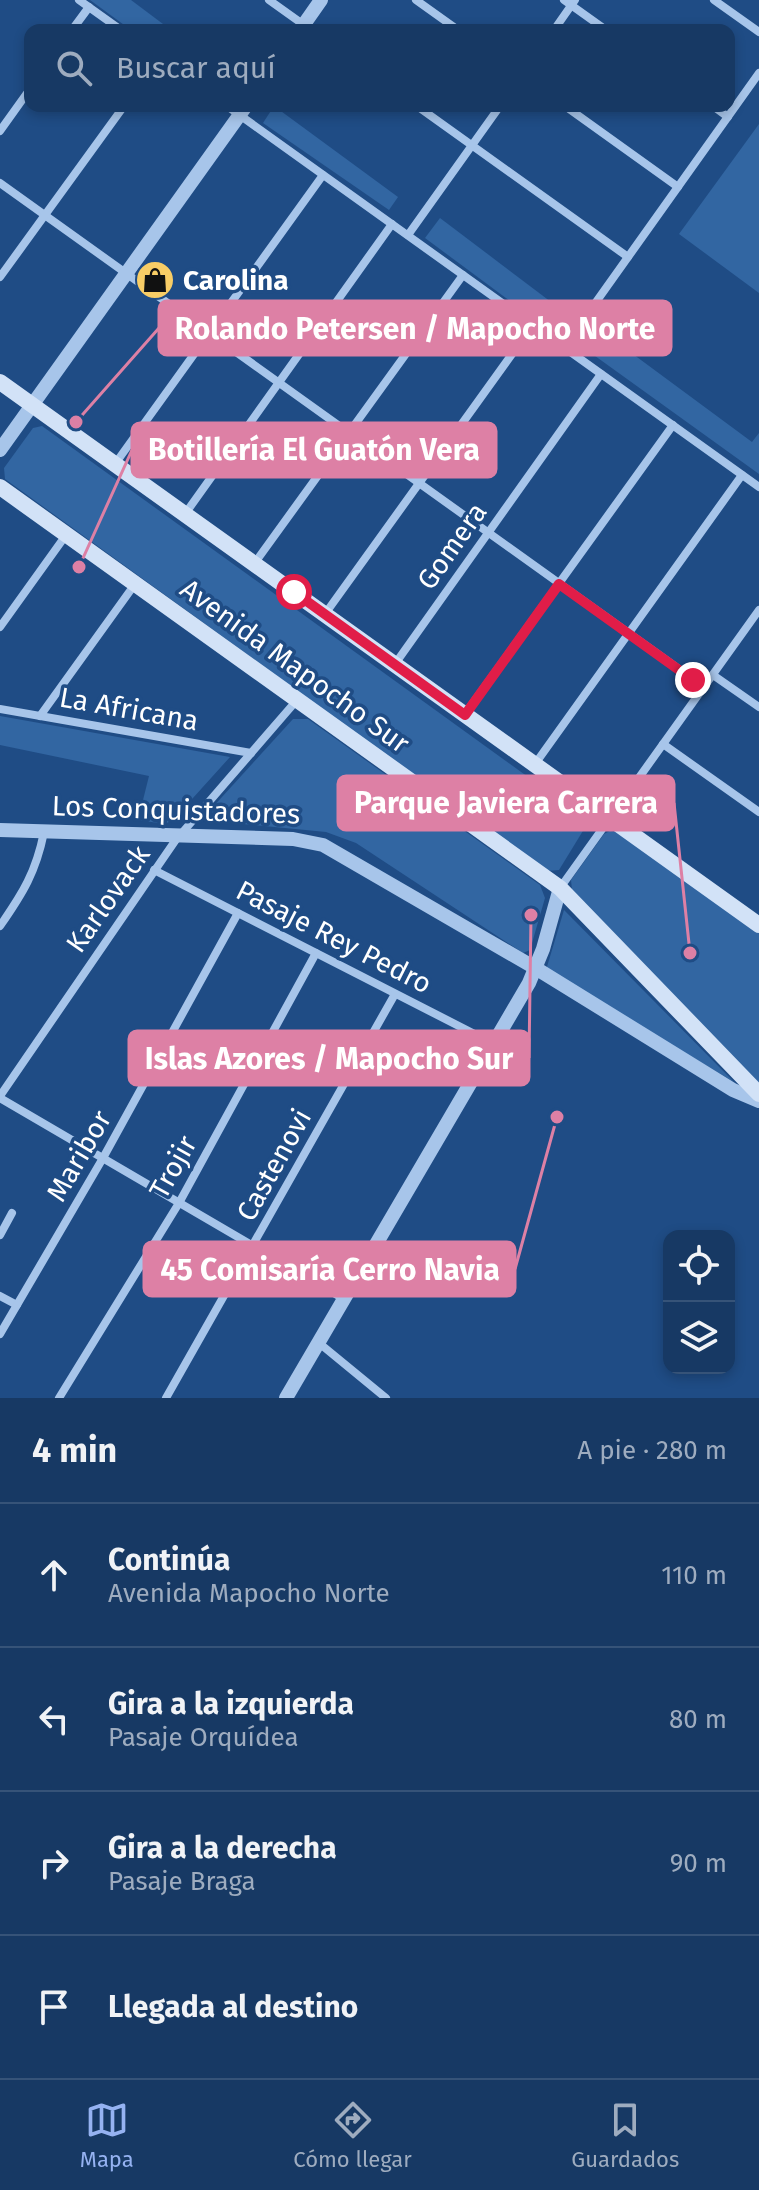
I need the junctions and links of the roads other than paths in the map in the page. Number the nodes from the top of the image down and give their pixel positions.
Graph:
1 (79, 0) edge
2 (269, 0) edge
3 (321, 0) edge
4 (416, 0) edge
5 (714, 0) edge
6 (570, 2) edge
7 (89, 7) junction
8 (76, 24) edge
9 (113, 24) edge
10 (300, 24) edge
11 (307, 24) edge
12 (450, 24) edge
13 (557, 24) edge
14 (598, 24) edge
15 (759, 32) edge
16 (759, 73) edge
17 (24, 97) edge
18 (735, 107) edge
19 (120, 112) edge
20 (235, 112) edge
21 (241, 112) edge
22 (425, 112) edge
23 (496, 112) edge
24 (573, 112) edge
25 (721, 112) edge
26 (732, 112) edge
27 (728, 117) junction
28 (0, 131) edge
29 (472, 145) junction
30 (323, 175) junction
31 (0, 183) edge
32 (678, 187) junction
33 (45, 215) junction
34 (392, 224) junction
35 (408, 235) junction
36 (628, 257) junction
37 (127, 273) junction
38 (463, 275) junction
39 (0, 277) edge
40 (533, 325) junction
41 (209, 333) junction
42 (564, 347) junction
43 (601, 374) junction
44 (0, 382) edge
45 (279, 383) junction
46 (33, 405) junction
47 (673, 425) junction
48 (348, 433) junction
49 (0, 450) edge
50 (115, 464) junction
51 (742, 475) junction
52 (418, 483) junction
53 (0, 487) edge
54 (759, 487) edge
55 (185, 514) junction
56 (488, 533) junction
57 (66, 535) junction
58 (254, 564) junction
59 (135, 584) junction
60 (559, 584) junction
61 (759, 610) edge
62 (325, 614) junction
63 (0, 627) edge
64 (629, 634) junction
65 (395, 665) junction
66 (713, 675) junction
67 (704, 687) junction
68 (297, 700) junction
69 (759, 707) edge
70 (0, 709) edge
71 (465, 715) junction
72 (40, 716) junction
73 (663, 744) junction
74 (251, 753) junction
75 (534, 765) junction
76 (759, 812) edge
77 (610, 819) junction
78 (0, 830) edge
79 (44, 832) junction
80 (180, 835) junction
81 (154, 870) junction
82 (560, 888) junction
83 (238, 913) junction
84 (759, 925) edge
85 (0, 926) edge
86 (316, 953) junction
87 (537, 969) junction
88 (395, 994) junction
89 (494, 1044) junction
90 (759, 1094) edge
91 (0, 1097) edge
92 (759, 1101) edge
93 (103, 1158) junction
94 (179, 1203) junction
95 (12, 1213) dead end
96 (0, 1235) edge
97 (254, 1246) junction
98 (0, 1296) edge
99 (344, 1299) junction
100 (17, 1305) junction
101 (0, 1334) edge
102 (319, 1343) junction
103 (59, 1398) edge
104 (166, 1398) edge
105 (286, 1398) edge
106 (386, 1398) edge

1 - 7 street
2 - 10 street
3 - 11 street
4 - 12 street
5 - 15 street
6 - 13 street
6 - 14 street
7 - 8 street
7 - 9 street
16 - 18 street
17 - 28 street
19 - 33 street
20 - 37 street
21 - 30 street
22 - 29 street
23 - 29 street
24 - 32 street
25 - 27 street
26 - 27 street
27 - 32 street
29 - 35 street
29 - 36 street
30 - 34 street
30 - 41 street
31 - 33 street
32 - 36 street
33 - 37 street
33 - 39 street
34 - 35 street
34 - 45 street
35 - 38 street
36 - 42 street
37 - 41 street
37 - 46 street
38 - 40 street
38 - 48 street
40 - 42 street
40 - 52 street
41 - 45 street
41 - 50 street
42 - 43 street
43 - 47 street
43 - 56 street, Gomera
44 - 46 main road
45 - 48 street
45 - 55 street
46 - 49 street
46 - 50 main road
47 - 51 street
47 - 60 street
48 - 52 street
48 - 58 street
50 - 55 main road
51 - 54 street
51 - 64 street
52 - 56 street
52 - 62 street
53 - 57 main road, Avenida Mapocho Sur
55 - 58 main road
56 - 60 street
56 - 65 street, Gomera
57 - 59 main road, Avenida Mapocho Sur
57 - 63 street
58 - 62 main road
59 - 68 main road, Avenida Mapocho Sur
59 - 72 street
60 - 64 street
60 - 71 street
61 - 66 street
62 - 65 main road
64 - 67 street
64 - 75 street
65 - 71 main road
66 - 67 street
66 - 69 street
67 - 73 street
68 - 74 street, Karlovack
68 - 82 main road, Avenida Mapocho Sur
70 - 72 street, La Africana
71 - 75 main road
72 - 74 street, La Africana
73 - 76 street
73 - 77 street
74 - 80 street, Karlovack
75 - 77 main road
77 - 82 street
77 - 84 main road
78 - 79 street, Los Conquistadores
79 - 80 street, Los Conquistadores
79 - 85 street
80 - 81 street, Karlovack
80 - 87 street, Los Conquistadores
81 - 83 street, Pasaje Rey Pedro
81 - 91 street, Karlovack
82 - 87 street
82 - 90 main road, Avenida Mapocho Sur
83 - 86 street, Pasaje Rey Pedro
83 - 93 street, Maribor
86 - 88 street, Pasaje Rey Pedro
86 - 94 street, Trojir
87 - 89 street
87 - 92 street, Los Conquistadores
88 - 89 street, Pasaje Rey Pedro
88 - 97 street, Castenovi
89 - 99 street
91 - 93 street
93 - 94 street
93 - 100 street, Maribor
94 - 97 street
94 - 103 street, Trojir
95 - 96 street
97 - 99 street
97 - 104 street, Castenovi
98 - 100 street
99 - 102 street
100 - 101 street, Maribor
102 - 105 street
102 - 106 street

